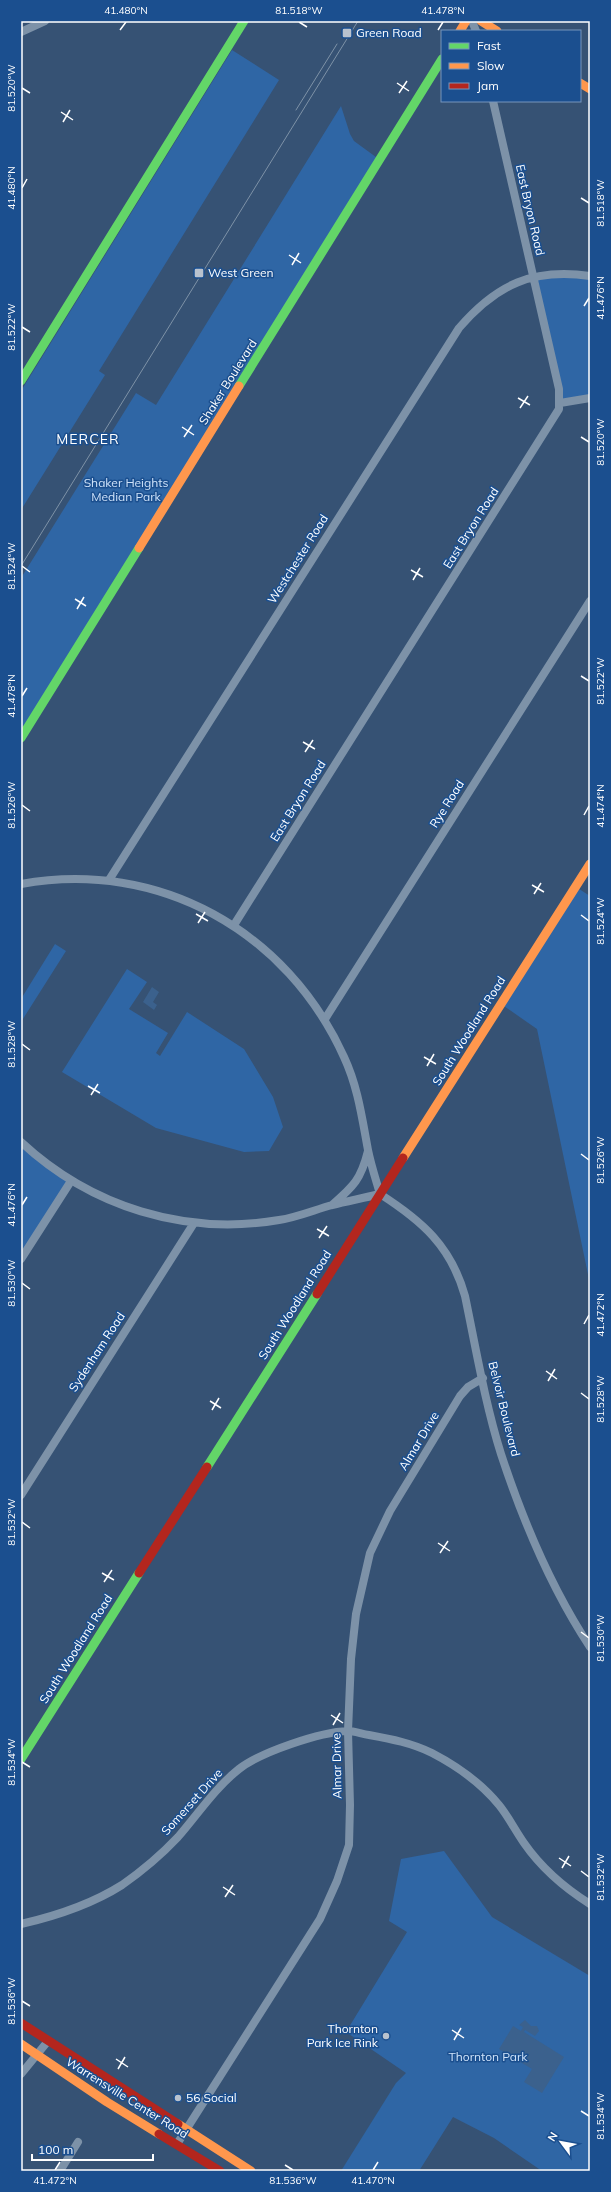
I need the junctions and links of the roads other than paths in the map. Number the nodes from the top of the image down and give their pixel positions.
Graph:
1 (45, 21) edge
2 (244, 21) edge
3 (466, 21) edge
4 (480, 21) edge
5 (461, 30) edge
6 (494, 30) edge
7 (21, 32) edge
8 (441, 62) edge
9 (581, 84) edge
10 (590, 90) edge
11 (493, 102) edge
12 (590, 276) edge
13 (534, 277) junction
14 (21, 381) edge
15 (590, 398) edge
16 (560, 403) junction
17 (590, 601) edge
18 (21, 738) edge
19 (590, 864) edge
20 (109, 880) junction
21 (21, 884) edge
22 (234, 925) junction
23 (325, 1019) junction
24 (21, 1142) edge
25 (368, 1150) junction
26 (72, 1181) junction
27 (380, 1194) junction
28 (332, 1205) junction
29 (194, 1223) junction
30 (21, 1259) edge
31 (483, 1378) junction
32 (21, 1495) edge
33 (590, 1647) edge
34 (348, 1731) junction
35 (21, 1759) edge
36 (590, 1904) edge
37 (21, 1924) edge
38 (21, 2023) edge
39 (48, 2041) junction
40 (21, 2044) edge
41 (37, 2055) junction
42 (21, 2074) edge
43 (186, 2130) junction
44 (78, 2142) dead end
45 (177, 2144) junction
46 (60, 2171) edge
47 (220, 2171) edge
48 (251, 2171) edge

1 - 7 street
2 - 14 main road
3 - 5 main road
4 - 6 main road
8 - 18 main road, Shaker Boulevard
9 - 10 main road
11 - 13 street, East Bryon Road
12 - 13 street, Westchester Road
13 - 16 street, East Bryon Road
13 - 20 street, Westchester Road
15 - 16 street
16 - 22 street, East Bryon Road
17 - 23 street, Rye Road
19 - 27 main road, South Woodland Road
20 - 21 street
20 - 22 street
22 - 23 street
23 - 25 street
24 - 26 street
25 - 27 street
25 - 28 street
26 - 29 street
26 - 30 street
27 - 28 street
27 - 31 street, Belvoir Boulevard
27 - 35 main road, South Woodland Road
28 - 29 street
29 - 32 street, Sydenham Road
31 - 33 street, Belvoir Boulevard
31 - 34 street, Almar Drive
34 - 36 street, Somerset Drive
34 - 37 street, Somerset Drive
34 - 43 street, Almar Drive
38 - 39 main road, Warrensville Center Road
39 - 41 street
39 - 43 main road, Warrensville Center Road
40 - 41 main road, Warrensville Center Road
41 - 42 street
41 - 45 main road, Warrensville Center Road
43 - 45 street, Almar Drive
43 - 48 main road, Warrensville Center Road
44 - 46 street
45 - 47 main road, Warrensville Center Road

